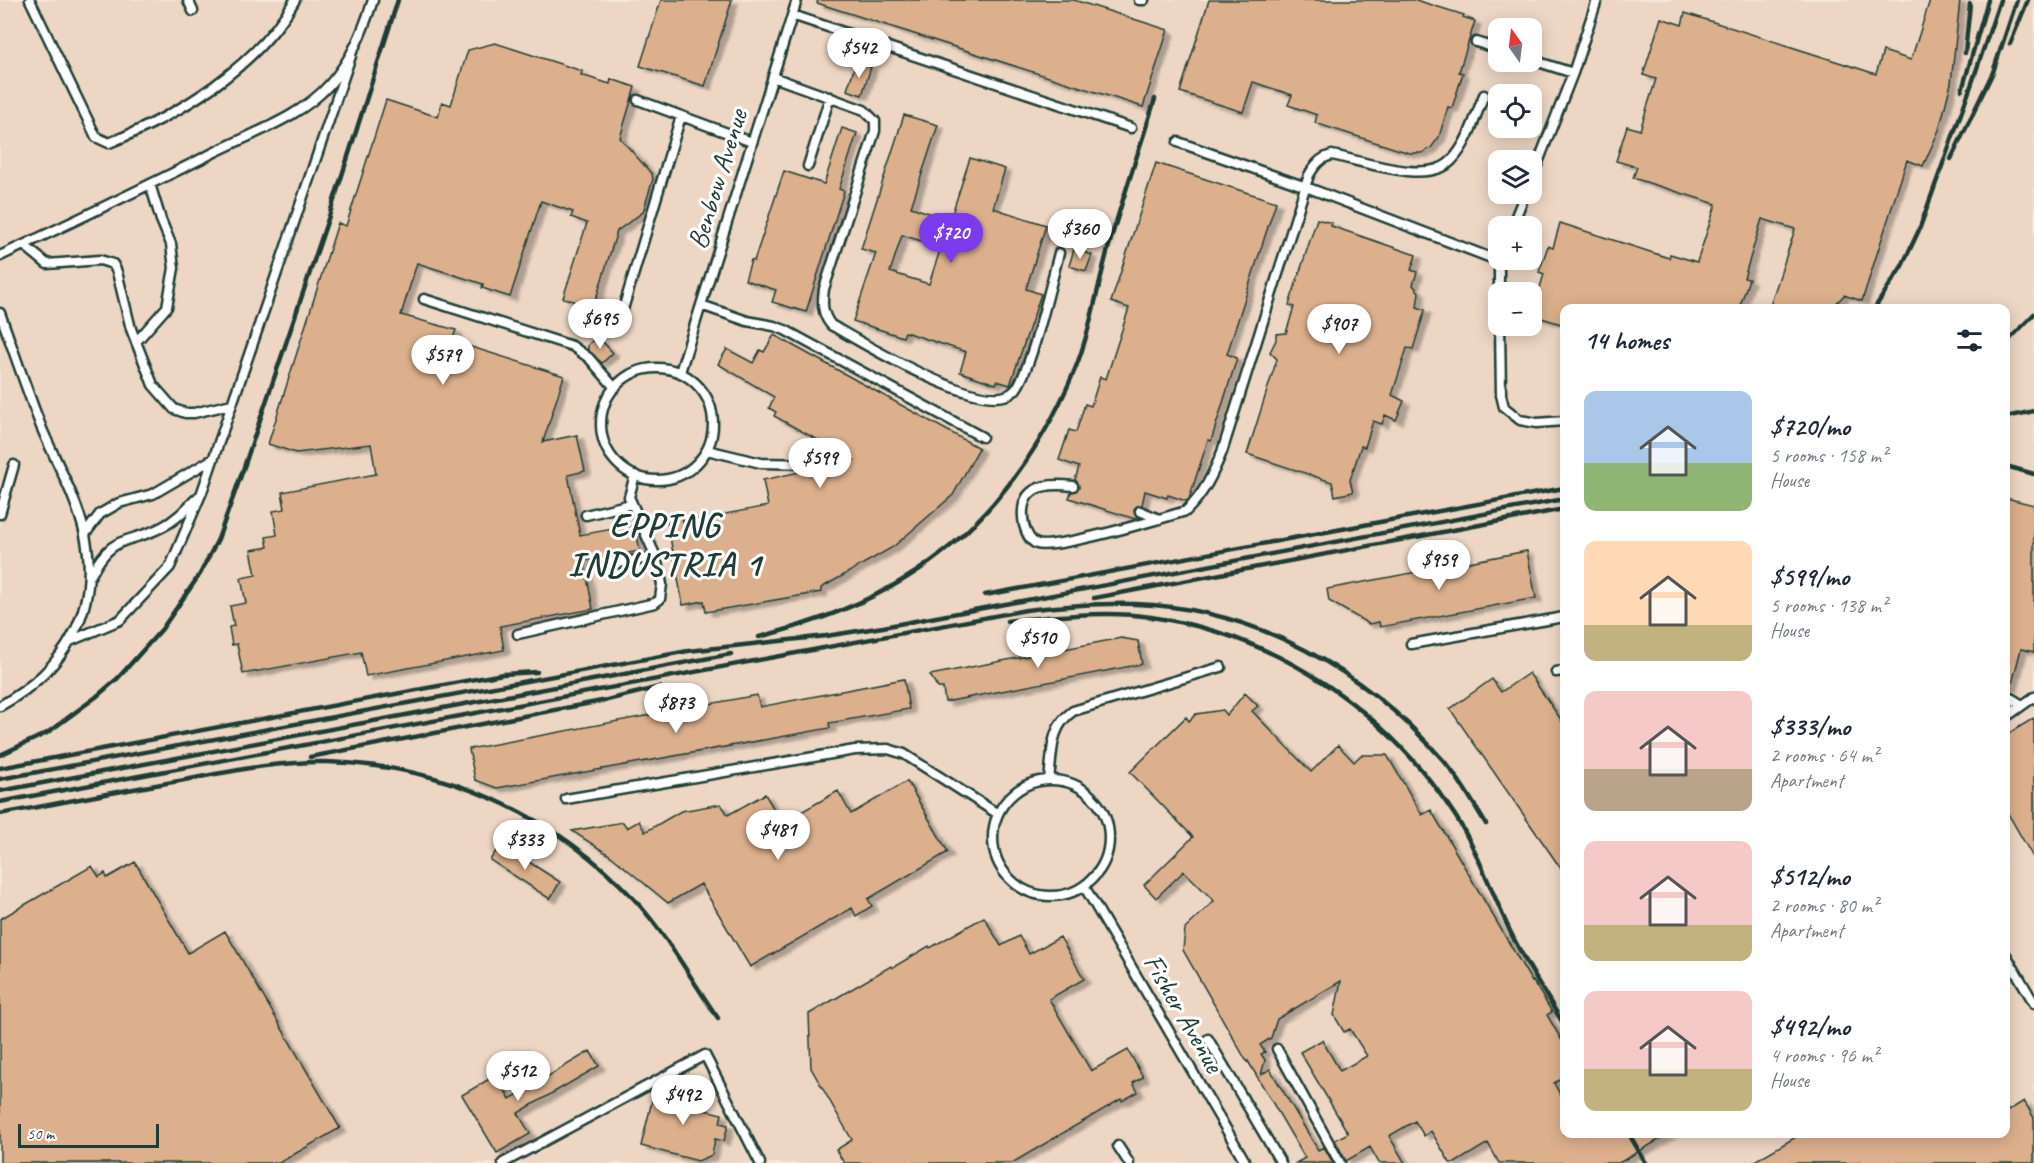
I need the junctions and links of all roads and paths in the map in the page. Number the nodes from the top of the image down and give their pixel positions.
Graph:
1 (30, 0) edge
2 (188, 0) edge
3 (295, 0) edge
4 (373, 0) edge
5 (797, 0) edge
6 (1597, 0) edge
7 (194, 11) dead end
8 (792, 15) junction
9 (1476, 42) dead end
10 (1488, 46) edge
11 (351, 56) junction
12 (1542, 63) edge
13 (1573, 73) junction
14 (772, 77) junction
15 (1484, 95) dead end
16 (830, 97) junction
17 (638, 100) dead end
18 (681, 116) junction
19 (1131, 128) dead end
20 (752, 142) junction
21 (1178, 142) dead end
22 (1542, 152) edge
23 (808, 166) dead end
24 (150, 184) junction
25 (1306, 187) junction
26 (24, 245) junction
27 (1059, 253) dead end
28 (0, 256) edge
29 (1488, 256) edge
30 (424, 299) dead end
31 (701, 304) junction
32 (0, 313) edge
33 (618, 326) dead end
34 (1500, 336) edge
35 (136, 342) junction
36 (680, 372) junction
37 (615, 388) junction
38 (232, 404) junction
39 (1560, 421) edge
40 (982, 437) dead end
41 (707, 450) junction
42 (213, 459) junction
43 (813, 464) dead end
44 (14, 465) dead end
45 (635, 475) junction
46 (1073, 486) dead end
47 (202, 492) junction
48 (631, 504) junction
49 (1140, 511) dead end
50 (0, 514) edge
51 (586, 515) dead end
52 (1160, 519) junction
53 (85, 534) junction
54 (656, 557) junction
55 (599, 566) dead end
56 (90, 576) junction
57 (1560, 618) edge
58 (518, 634) dead end
59 (70, 641) junction
60 (1411, 644) dead end
61 (1221, 667) dead end
62 (2034, 696) edge
63 (2010, 698) edge
64 (2022, 705) junction
65 (0, 706) edge
66 (2010, 714) edge
67 (1049, 779) junction
68 (566, 799) dead end
69 (998, 814) junction
70 (1084, 886) junction
71 (2010, 962) edge
72 (2034, 1003) edge
73 (1208, 1039) dead end
74 (1277, 1049) dead end
75 (1118, 1146) dead end
76 (503, 1163) edge
77 (760, 1163) edge
78 (1129, 1163) edge
79 (1246, 1163) edge
80 (1281, 1163) edge
81 (1340, 1163) edge

1 - 3 lane
2 - 7 lane
4 - 11 lane
5 - 8 lane, Benbow Avenue
6 - 13 lane
8 - 14 lane, Benbow Avenue
8 - 19 lane
9 - 10 lane
11 - 24 lane
11 - 38 lane
12 - 13 lane
13 - 22 lane
14 - 16 lane
14 - 20 lane, Benbow Avenue
15 - 25 lane
16 - 23 lane
16 - 27 lane
17 - 18 lane
18 - 20 lane
18 - 33 lane
20 - 31 lane, Benbow Avenue
21 - 25 lane
24 - 26 lane
24 - 35 lane
25 - 29 lane
25 - 52 lane
26 - 28 lane
26 - 35 lane
30 - 37 lane
31 - 36 lane, Benbow Avenue
31 - 40 lane
32 - 53 lane
34 - 39 lane
35 - 38 lane
36 - 37 lane
36 - 41 lane
37 - 45 lane
38 - 42 lane
41 - 43 lane
41 - 45 lane
42 - 47 lane
42 - 53 lane
44 - 50 lane
45 - 48 lane
46 - 52 lane
47 - 56 lane
47 - 59 lane
48 - 51 lane
48 - 54 lane
49 - 52 lane
53 - 56 lane
54 - 55 lane
54 - 58 lane
56 - 59 lane
57 - 60 lane
59 - 65 lane
61 - 67 lane
62 - 64 lane
63 - 64 lane
64 - 66 lane
67 - 69 lane
67 - 70 lane
68 - 69 lane
69 - 70 lane
70 - 79 lane, Fisher Avenue
71 - 72 lane
73 - 80 lane
74 - 81 lane
75 - 78 lane
76 - 77 lane

